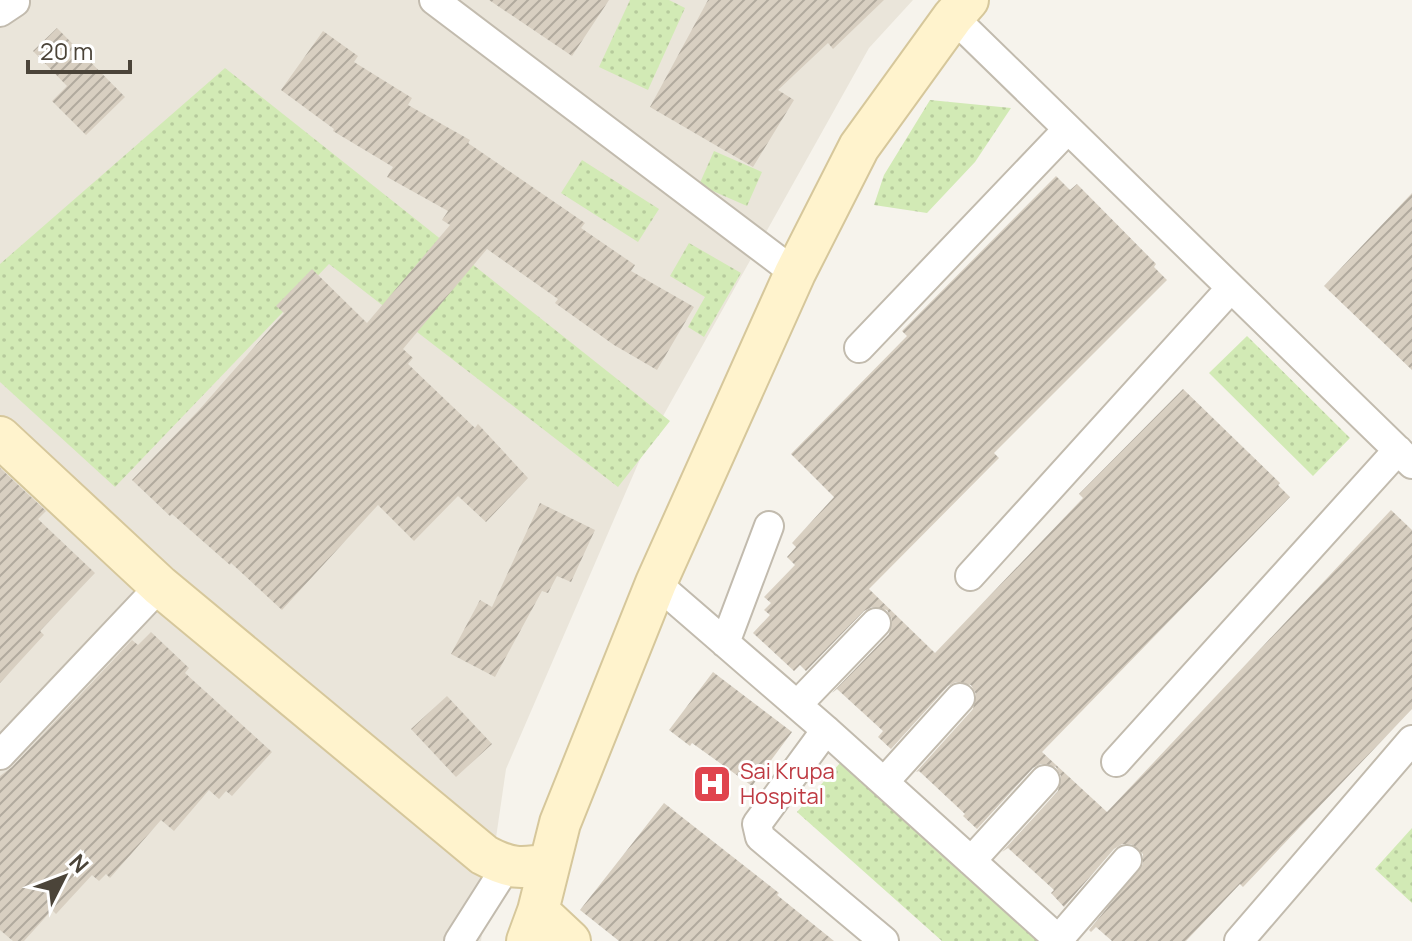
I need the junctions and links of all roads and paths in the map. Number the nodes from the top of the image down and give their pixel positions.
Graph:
1 (434, 0) edge
2 (960, 8) edge
3 (1068, 129) junction
4 (795, 273) junction
5 (1231, 288) junction
6 (859, 348) dead end
7 (0, 437) edge
8 (1405, 457) edge
9 (769, 526) dead end
10 (970, 576) dead end
11 (656, 583) junction
12 (160, 586) junction
13 (876, 623) dead end
14 (725, 643) junction
15 (960, 698) dead end
16 (797, 705) junction
17 (826, 730) junction
18 (1412, 740) edge
19 (0, 755) edge
20 (1116, 762) dead end
21 (1045, 780) dead end
22 (884, 782) junction
23 (1127, 860) dead end
24 (971, 861) junction
25 (549, 864) junction
26 (506, 867) junction
27 (532, 926) edge
28 (1059, 940) edge
29 (459, 941) edge
30 (570, 941) edge
31 (884, 941) edge
32 (1239, 941) edge

1 - 4 street
2 - 3 street
2 - 4 street
3 - 5 street
3 - 6 street
4 - 11 street
5 - 8 street
5 - 10 street
7 - 12 street
8 - 20 street
9 - 14 street
11 - 14 street
11 - 25 street
12 - 19 street
12 - 26 street
13 - 16 street
14 - 16 street
15 - 22 street
16 - 17 street
17 - 22 street
17 - 31 street
18 - 32 street
21 - 24 street
22 - 24 street
23 - 28 street
24 - 28 street
25 - 26 street
25 - 27 street
26 - 29 street
27 - 30 street

